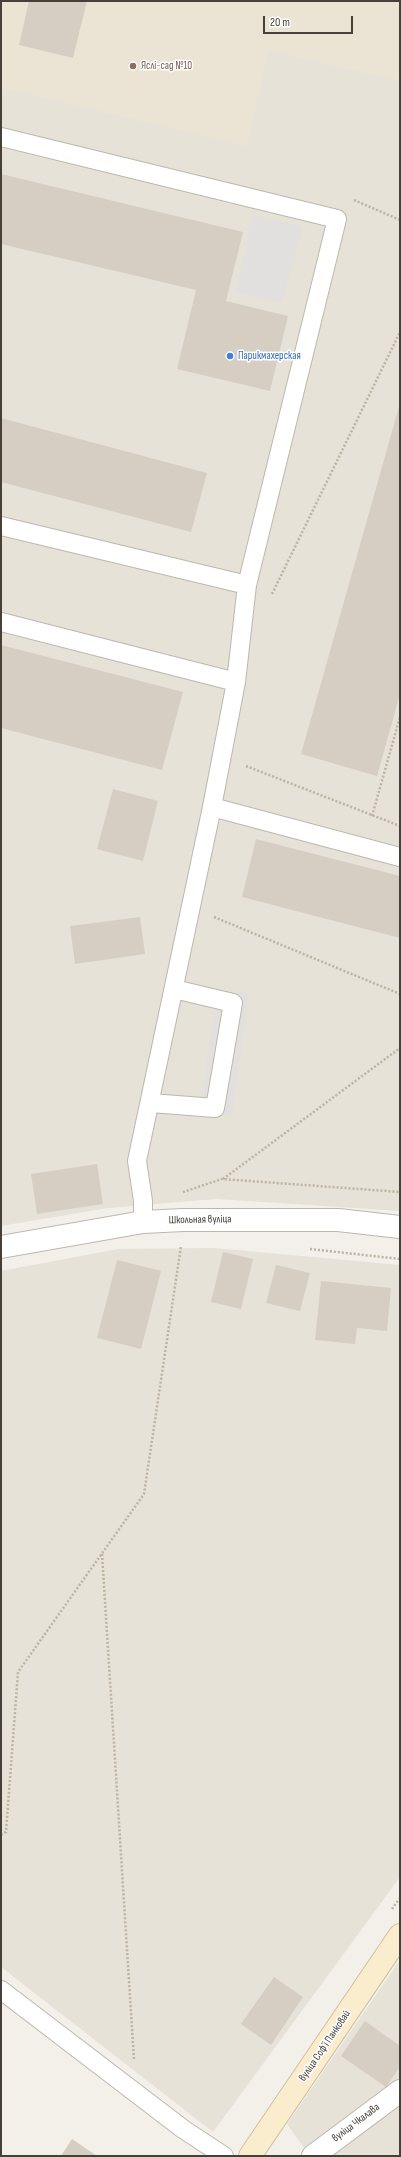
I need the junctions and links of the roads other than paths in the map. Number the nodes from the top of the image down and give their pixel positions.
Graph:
1 (1, 137) edge
2 (1, 526) edge
3 (247, 585) junction
4 (1, 622) edge
5 (236, 682) junction
6 (212, 807) junction
7 (399, 853) edge
8 (174, 989) junction
9 (150, 1103) junction
10 (143, 1222) junction
11 (400, 1227) edge
12 (1, 1247) edge
13 (400, 1935) edge
14 (1, 1990) edge
15 (400, 2091) edge
16 (224, 2156) edge
17 (250, 2156) edge
18 (313, 2156) edge

1 - 3 lane
2 - 3 lane
3 - 5 lane
4 - 5 lane
5 - 6 lane
6 - 7 lane
6 - 8 lane
8 - 9 lane
8 - 9 lane
9 - 10 lane
10 - 11 street, Школьная вуліца
10 - 12 street, Школьная вуліца
13 - 17 main road, вуліца Софʼі Панковай
14 - 16 lane
15 - 18 street, вуліца Чкалава

